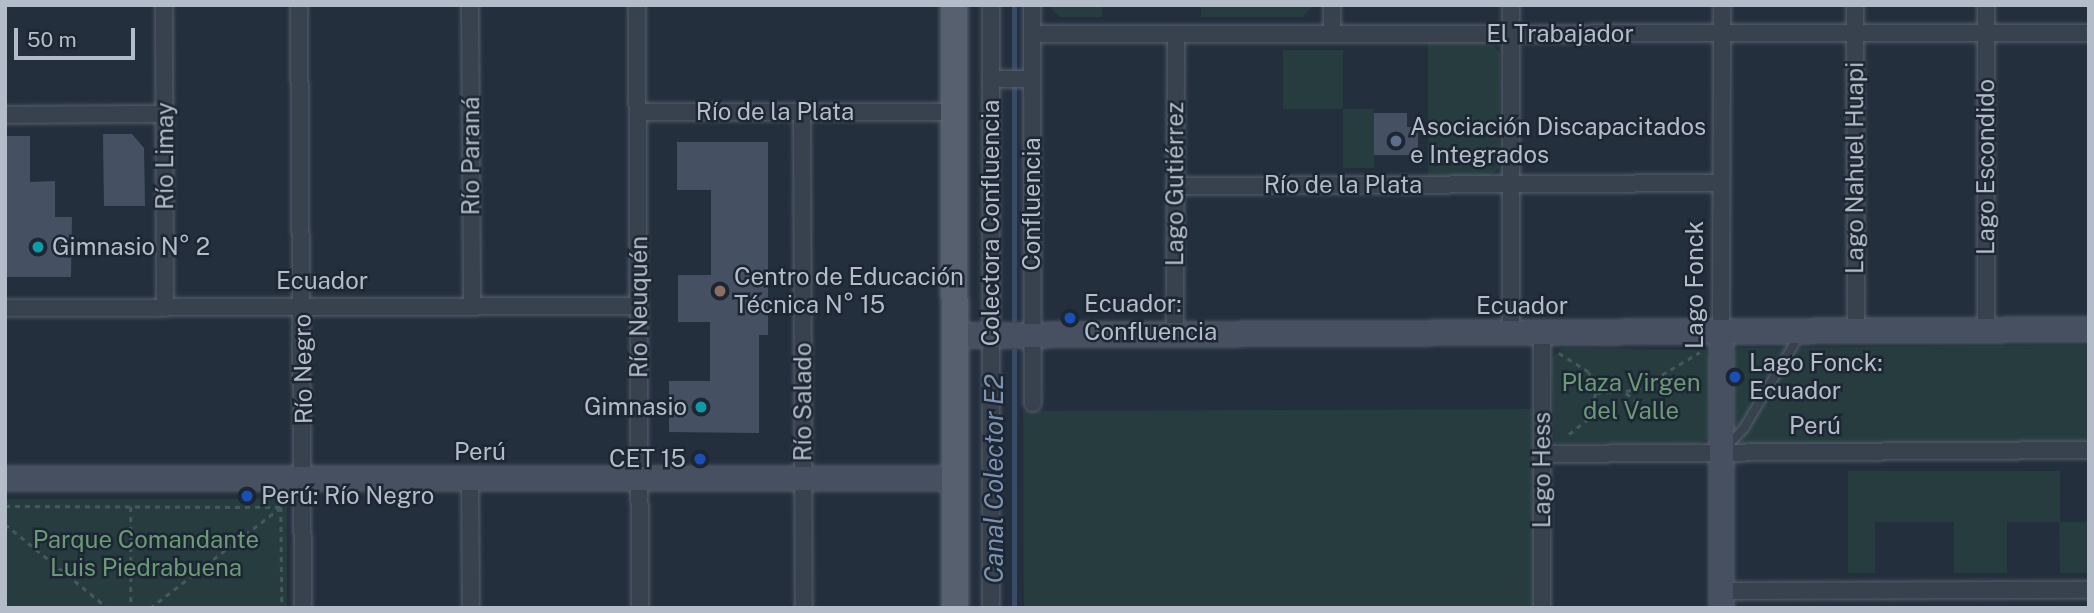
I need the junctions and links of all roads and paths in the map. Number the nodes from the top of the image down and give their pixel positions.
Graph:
1 (164, 5) edge
2 (299, 5) edge
3 (470, 5) edge
4 (637, 5) edge
5 (954, 5) edge
6 (990, 5) edge
7 (1032, 5) edge
8 (1332, 5) edge
9 (1511, 5) edge
10 (1722, 5) edge
11 (1855, 5) edge
12 (1986, 5) edge
13 (1722, 33) junction
14 (1855, 33) junction
15 (1986, 33) junction
16 (2089, 33) edge
17 (1032, 34) junction
18 (1175, 34) junction
19 (1332, 34) junction
20 (1511, 34) junction
21 (991, 79) junction
22 (1032, 79) junction
23 (638, 112) junction
24 (802, 112) junction
25 (954, 112) junction
26 (164, 114) junction
27 (5, 115) edge
28 (1721, 183) junction
29 (1511, 184) junction
30 (1175, 186) junction
31 (639, 306) junction
32 (302, 307) junction
33 (472, 307) junction
34 (5, 308) edge
35 (165, 308) junction
36 (2089, 329) edge
37 (1856, 330) junction
38 (1986, 330) junction
39 (1721, 331) junction
40 (1800, 331) junction
41 (1511, 332) junction
42 (1542, 332) junction
43 (991, 334) junction
44 (1032, 334) junction
45 (1175, 334) junction
46 (955, 335) junction
47 (1577, 352) dead end
48 (1684, 352) dead end
49 (1700, 352) junction
50 (1559, 353) junction
51 (1705, 357) dead end
52 (1556, 360) dead end
53 (1596, 393) junction
54 (1626, 393) junction
55 (1032, 403) dead end
56 (1660, 418) dead end
57 (1578, 441) dead end
58 (2089, 450) edge
59 (1721, 453) junction
60 (1542, 454) junction
61 (5, 478) edge
62 (304, 478) junction
63 (470, 478) junction
64 (639, 478) junction
65 (803, 478) junction
66 (955, 478) junction
67 (5, 506) edge
68 (131, 507) junction
69 (281, 507) junction
70 (5, 524) edge
71 (2089, 590) edge
72 (1721, 600) edge
73 (131, 604) junction
74 (108, 608) edge
75 (118, 608) edge
76 (141, 608) edge
77 (150, 608) edge
78 (282, 608) edge
79 (303, 608) edge
80 (471, 608) edge
81 (640, 608) edge
82 (804, 608) edge
83 (955, 608) edge
84 (992, 608) edge
85 (1542, 608) edge

1 - 26 street, Río Limay
2 - 32 street, Río Negro
3 - 33 street, Río Paraná
4 - 23 street, Río Neuquén
5 - 25 main road
6 - 21 street, Colectora Confluencia
7 - 17 street, Confluencia
8 - 19 street
9 - 20 street
10 - 13 street, Lago Fonck
11 - 14 street, Lago Nahuel Huapi
12 - 15 street, Lago Escondido
13 - 14 street, El Trabajador
13 - 20 street, El Trabajador
13 - 28 street, Lago Fonck
14 - 15 street, El Trabajador
14 - 37 street, Lago Nahuel Huapi
15 - 16 street, El Trabajador
15 - 38 street, Lago Escondido
17 - 18 street, El Trabajador
17 - 22 street, Confluencia
18 - 19 street, El Trabajador
18 - 30 street, Lago Gutiérrez
19 - 20 street, El Trabajador
20 - 29 street
21 - 22 street
21 - 43 street, Colectora Confluencia
22 - 44 street, Confluencia
23 - 24 street, Río de la Plata
23 - 31 street, Río Neuquén
24 - 25 street, Río de la Plata
24 - 65 street, Río Salado
25 - 46 main road
26 - 27 street
26 - 35 street, Río Limay
28 - 29 street, Río de la Plata
28 - 39 street, Lago Fonck
29 - 30 street, Río de la Plata
29 - 41 street
30 - 45 street, Lago Gutiérrez
31 - 33 street, Ecuador
31 - 64 street, Río Neuquén
32 - 33 street, Ecuador
32 - 35 street, Ecuador
32 - 62 street, Río Negro
34 - 35 street, Ecuador
36 - 38 street, Ecuador
37 - 38 street, Ecuador
37 - 40 street, Ecuador
39 - 40 street, Ecuador
39 - 42 street, Ecuador
39 - 59 street, Lago Fonck
40 - 59 lane
41 - 42 street, Ecuador
41 - 45 street, Ecuador
42 - 60 street, Lago Hess
43 - 44 street, Ecuador
43 - 46 street, Ecuador
43 - 84 street, Colectora Confluencia
44 - 45 street, Ecuador
44 - 55 street, Confluencia
46 - 66 main road
47 - 50 path
48 - 49 path
49 - 51 path
49 - 54 path
50 - 52 path
50 - 53 path
53 - 54 path
53 - 57 path
54 - 56 path
58 - 59 street, Perú
59 - 60 street, Perú
59 - 72 street, Lago Fonck
60 - 85 street, Lago Hess
61 - 62 street, Perú
62 - 63 street, Perú
62 - 79 street, Río Negro
63 - 64 street, Perú
63 - 80 street
64 - 65 street, Perú
64 - 81 street, Río Neuquén
65 - 66 street, Perú
65 - 82 street, Río Salado
66 - 83 main road
67 - 68 path
68 - 69 path
68 - 73 path
69 - 77 path
69 - 78 path
70 - 74 path
71 - 72 street
73 - 75 path
73 - 76 path

